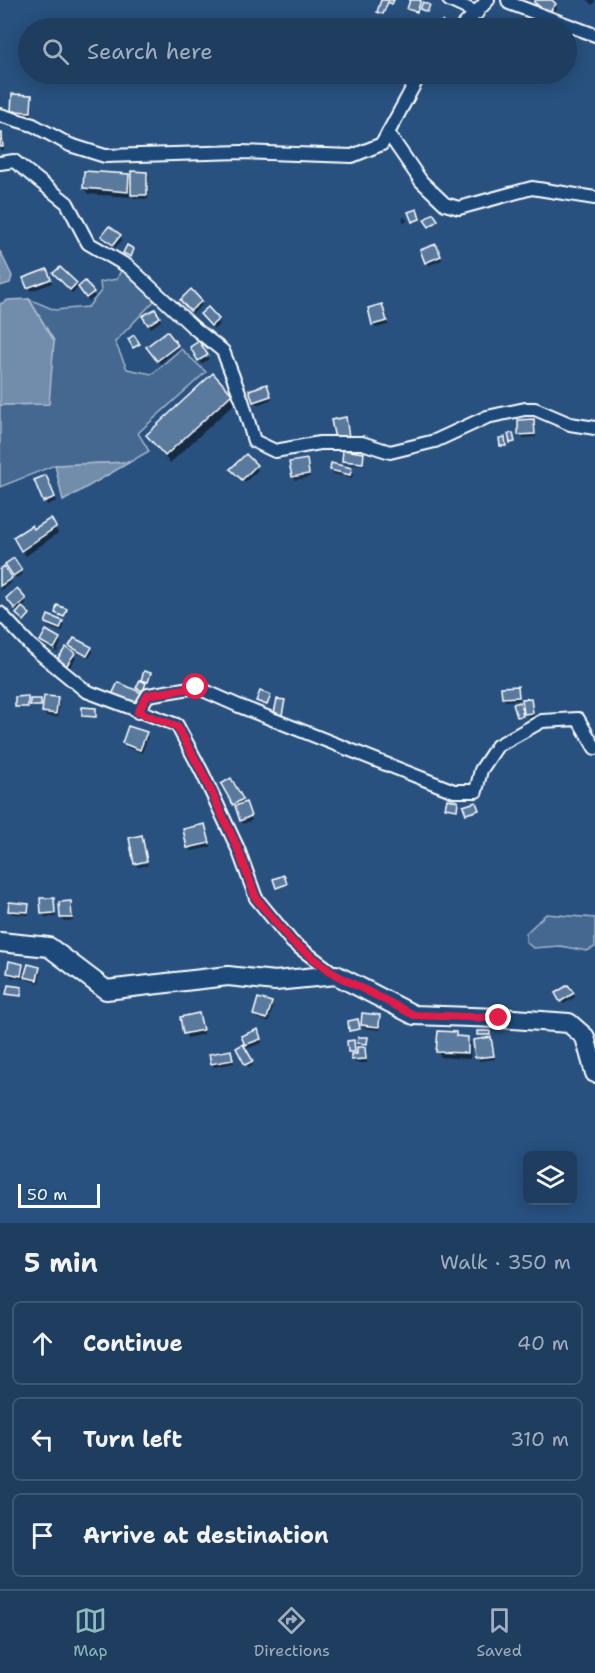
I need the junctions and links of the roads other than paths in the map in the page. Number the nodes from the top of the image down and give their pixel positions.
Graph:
1 (449, 0) edge
2 (488, 0) edge
3 (508, 0) edge
4 (477, 13) junction
5 (472, 18) edge
6 (549, 18) edge
7 (577, 28) edge
8 (595, 35) edge
9 (415, 84) edge
10 (0, 115) edge
11 (388, 133) junction
12 (0, 164) edge
13 (595, 198) edge
14 (595, 428) edge
15 (0, 613) edge
16 (138, 712) junction
17 (595, 748) edge
18 (0, 942) edge
19 (336, 975) junction
20 (595, 1073) edge

1 - 4 street
2 - 4 street
3 - 6 street
4 - 5 street
7 - 8 street
9 - 11 street
10 - 11 street
11 - 13 street
12 - 14 street
15 - 16 street
16 - 17 street
16 - 19 street
18 - 19 street
19 - 20 street

